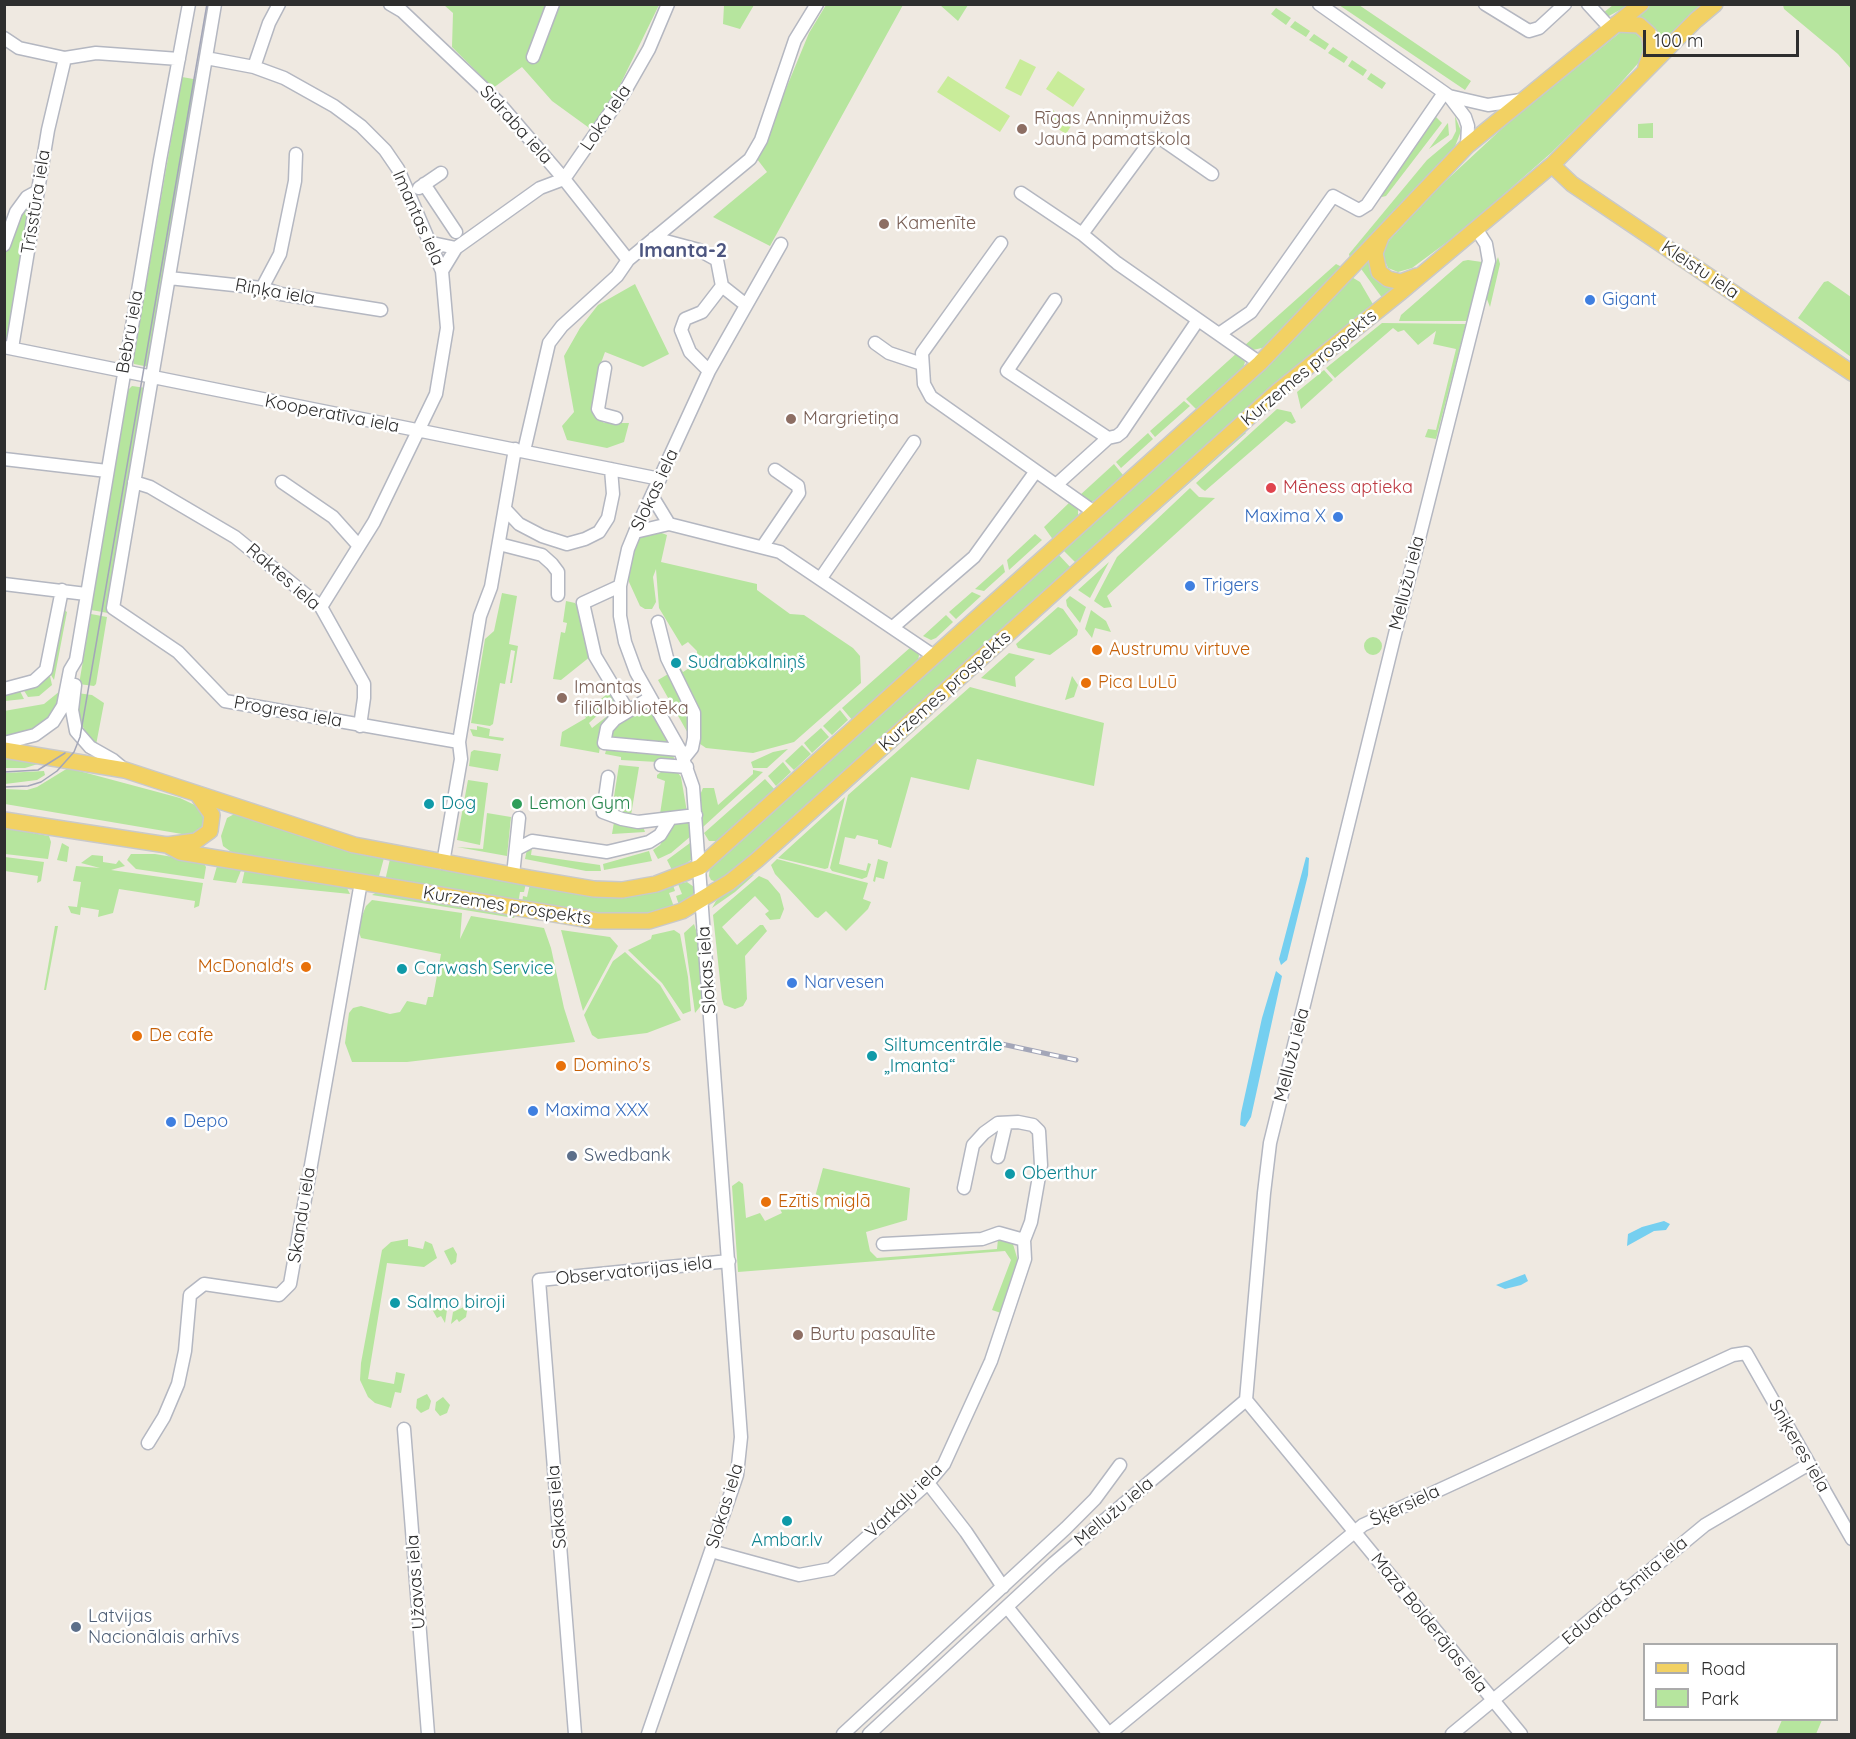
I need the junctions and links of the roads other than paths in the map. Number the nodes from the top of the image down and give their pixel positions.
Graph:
1 (189, 4) edge
2 (215, 4) edge
3 (279, 4) edge
4 (390, 4) edge
5 (553, 4) edge
6 (668, 4) edge
7 (817, 4) edge
8 (1319, 4) edge
9 (1485, 4) edge
10 (1588, 4) edge
11 (1641, 4) edge
12 (1715, 4) edge
13 (1563, 5) edge
14 (1613, 26) junction
15 (4, 38) edge
16 (533, 57) dead end
17 (65, 58) junction
18 (206, 58) junction
19 (179, 59) junction
20 (254, 68) junction
21 (1643, 72) junction
22 (1447, 95) junction
23 (1521, 100) junction
24 (1467, 146) junction
25 (296, 154) dead end
26 (1552, 165) junction
27 (441, 173) dead end
28 (1212, 174) dead end
29 (564, 178) junction
30 (424, 184) junction
31 (38, 191) junction
32 (1021, 193) dead end
33 (410, 194) junction
34 (1477, 230) junction
35 (456, 232) dead end
36 (1082, 234) junction
37 (1381, 237) junction
38 (654, 238) junction
39 (432, 243) junction
40 (1001, 243) dead end
41 (781, 244) dead end
42 (4, 245) edge
43 (456, 248) junction
44 (628, 260) junction
45 (442, 270) junction
46 (1417, 276) junction
47 (169, 278) junction
48 (722, 286) junction
49 (262, 288) junction
50 (1055, 300) dead end
51 (746, 305) junction
52 (381, 310) dead end
53 (1198, 320) junction
54 (1219, 334) junction
55 (875, 343) dead end
56 (8, 347) edge
57 (1260, 363) junction
58 (922, 364) junction
59 (605, 368) dead end
60 (709, 371) junction
61 (124, 372) junction
62 (1851, 373) edge
63 (151, 377) junction
64 (616, 418) dead end
65 (420, 432) junction
66 (1108, 438) junction
67 (914, 441) dead end
68 (520, 450) junction
69 (4, 459) edge
70 (611, 469) junction
71 (775, 470) dead end
72 (107, 471) junction
73 (1036, 471) junction
74 (660, 479) junction
75 (134, 482) junction
76 (282, 482) dead end
77 (1056, 485) junction
78 (652, 496) junction
79 (505, 509) junction
80 (1094, 512) junction
81 (669, 524) junction
82 (635, 532) junction
83 (499, 544) junction
84 (359, 546) junction
85 (763, 546) junction
86 (820, 578) junction
87 (4, 584) edge
88 (620, 586) junction
89 (62, 590) junction
90 (86, 594) junction
91 (558, 595) dead end
92 (321, 607) junction
93 (658, 622) dead end
94 (893, 627) junction
95 (934, 657) junction
96 (75, 660) junction
97 (4, 689) edge
98 (650, 698) junction
99 (628, 711) junction
100 (360, 726) junction
101 (459, 742) junction
102 (4, 743) edge
103 (4, 750) edge
104 (684, 759) junction
105 (661, 765) dead end
106 (125, 770) junction
107 (608, 777) dead end
108 (198, 795) junction
109 (696, 815) junction
110 (519, 818) dead end
111 (670, 819) junction
112 (4, 820) edge
113 (167, 845) junction
114 (517, 849) junction
115 (443, 863) junction
116 (700, 867) junction
117 (513, 875) junction
118 (361, 882) junction
119 (702, 901) junction
120 (1006, 1123) junction
121 (998, 1157) dead end
122 (964, 1188) dead end
123 (1024, 1240) junction
124 (883, 1244) dead end
125 (729, 1261) junction
126 (539, 1280) joint
127 (1746, 1353) joint
128 (1246, 1400) junction
129 (404, 1429) dead end
130 (148, 1443) dead end
131 (1809, 1464) junction
132 (1120, 1465) dead end
133 (928, 1483) junction
134 (1354, 1532) junction
135 (1851, 1539) edge
136 (711, 1551) junction
137 (1003, 1587) junction
138 (1007, 1607) junction
139 (1493, 1701) junction
140 (428, 1734) edge
141 (575, 1734) edge
142 (648, 1734) edge
143 (843, 1734) edge
144 (869, 1734) edge
145 (1109, 1734) edge
146 (1452, 1734) edge
147 (1521, 1734) edge

1 - 19 street, Bebru iela
2 - 18 street
3 - 20 street
4 - 29 street, Sidraba iela
5 - 16 street
6 - 29 street, Loka iela
7 - 38 street
8 - 22 street
9 - 13 street
10 - 14 street
11 - 14 main road, Kurzemes prospekts
12 - 21 main road, Kurzemes prospekts
14 - 21 main road
14 - 23 main road, Kurzemes prospekts
15 - 17 street
17 - 19 street
17 - 31 street, Trīsstūra iela
18 - 20 street, Imantas iela
18 - 47 street
19 - 61 street, Bebru iela
20 - 33 street, Imantas iela
21 - 26 main road, Kurzemes prospekts
22 - 23 street
22 - 24 street
22 - 54 street
23 - 24 main road, Kurzemes prospekts
24 - 37 main road, Kurzemes prospekts
25 - 49 street
26 - 34 main road, Kurzemes prospekts
26 - 62 main road, Kleistu iela
27 - 30 street
28 - 36 street
29 - 43 street
29 - 44 street, Sidraba iela
30 - 33 street
30 - 35 street
31 - 42 street
31 - 56 street, Trīsstūra iela
32 - 36 street
33 - 39 street, Imantas iela
34 - 46 main road, Kurzemes prospekts
34 - 128 street, Mellužu iela
36 - 53 street
37 - 46 main road
37 - 57 main road, Kurzemes prospekts
38 - 44 street
38 - 48 street
39 - 43 street
39 - 45 street, Imantas iela
40 - 58 street
41 - 51 street, Slokas iela
43 - 45 street
44 - 68 street
45 - 65 street, Imantas iela
46 - 119 main road, Kurzemes prospekts
47 - 49 street, Riņķa iela
47 - 63 street
48 - 51 street
48 - 60 street
49 - 52 street, Riņķa iela
50 - 66 street
51 - 60 street, Slokas iela
53 - 54 street
53 - 66 street
54 - 57 street
55 - 58 street
56 - 61 street, Kooperatīva iela
57 - 80 main road, Kurzemes prospekts
58 - 73 street
59 - 64 street
60 - 74 street, Slokas iela
61 - 63 street, Kooperatīva iela
61 - 72 street, Bebru iela
63 - 65 street, Kooperatīva iela
63 - 75 street
65 - 68 street, Kooperatīva iela
65 - 84 street, Imantas iela
66 - 77 street
67 - 86 street
68 - 70 street, Kooperatīva iela
68 - 79 street
69 - 72 street
70 - 74 street, Kooperatīva iela
70 - 79 street
71 - 85 street
72 - 90 street, Bebru iela
73 - 77 street
73 - 94 street
74 - 78 street, Slokas iela
75 - 92 street, Raktes iela
75 - 100 street, Progresa iela
76 - 84 street
77 - 80 street
78 - 81 street
78 - 82 street, Slokas iela
79 - 83 street
80 - 95 main road, Kurzemes prospekts
81 - 82 street
81 - 85 street
82 - 88 street, Slokas iela
83 - 91 street
83 - 101 street
84 - 92 street, Imantas iela
85 - 86 street
86 - 94 street
87 - 89 street
88 - 98 street, Slokas iela
88 - 99 street
89 - 90 street
89 - 97 street
90 - 96 street, Bebru iela
92 - 100 street, Raktes iela
93 - 104 street
94 - 95 street
95 - 116 main road, Kurzemes prospekts
96 - 102 street, Bebru iela
96 - 106 street, Bebru iela
98 - 99 street
98 - 104 street, Slokas iela
99 - 104 street
100 - 101 street, Progresa iela
101 - 115 street
103 - 106 main road, Kurzemes prospekts
104 - 105 street
104 - 109 street, Slokas iela
106 - 108 main road, Kurzemes prospekts
107 - 111 street
108 - 113 main road
108 - 115 main road, Kurzemes prospekts
109 - 111 street
109 - 116 street, Slokas iela
110 - 114 street
111 - 114 street
112 - 113 main road, Kurzemes prospekts
113 - 118 main road, Kurzemes prospekts
114 - 117 street
115 - 117 main road, Kurzemes prospekts
116 - 117 main road, Kurzemes prospekts
116 - 119 street, Slokas iela
118 - 119 main road, Kurzemes prospekts
118 - 130 street, Skandu iela
119 - 125 street, Slokas iela
120 - 121 street
120 - 122 street
120 - 123 street, Varkaļu iela
123 - 124 street
123 - 133 street, Varkaļu iela
125 - 126 street, Observatorijas iela
125 - 136 street, Slokas iela
126 - 141 street, Sakas iela
127 - 131 street, Sniķeres iela
127 - 134 street, Šķērsiela
128 - 134 street, Mazā Bolderājas iela
128 - 138 street, Mellužu iela
129 - 140 street, Užavas iela
131 - 135 street, Sniķeres iela
131 - 139 street, Eduarda Šmita iela
132 - 137 street, Mellužu iela
133 - 136 street, Varkaļu iela
133 - 137 street
134 - 139 street, Mazā Bolderājas iela
134 - 145 street, Šķērsiela
136 - 142 street, Slokas iela
137 - 143 street, Mellužu iela
138 - 144 street, Mellužu iela
138 - 145 street
139 - 146 street, Eduarda Šmita iela
139 - 147 street, Mazā Bolderājas iela

